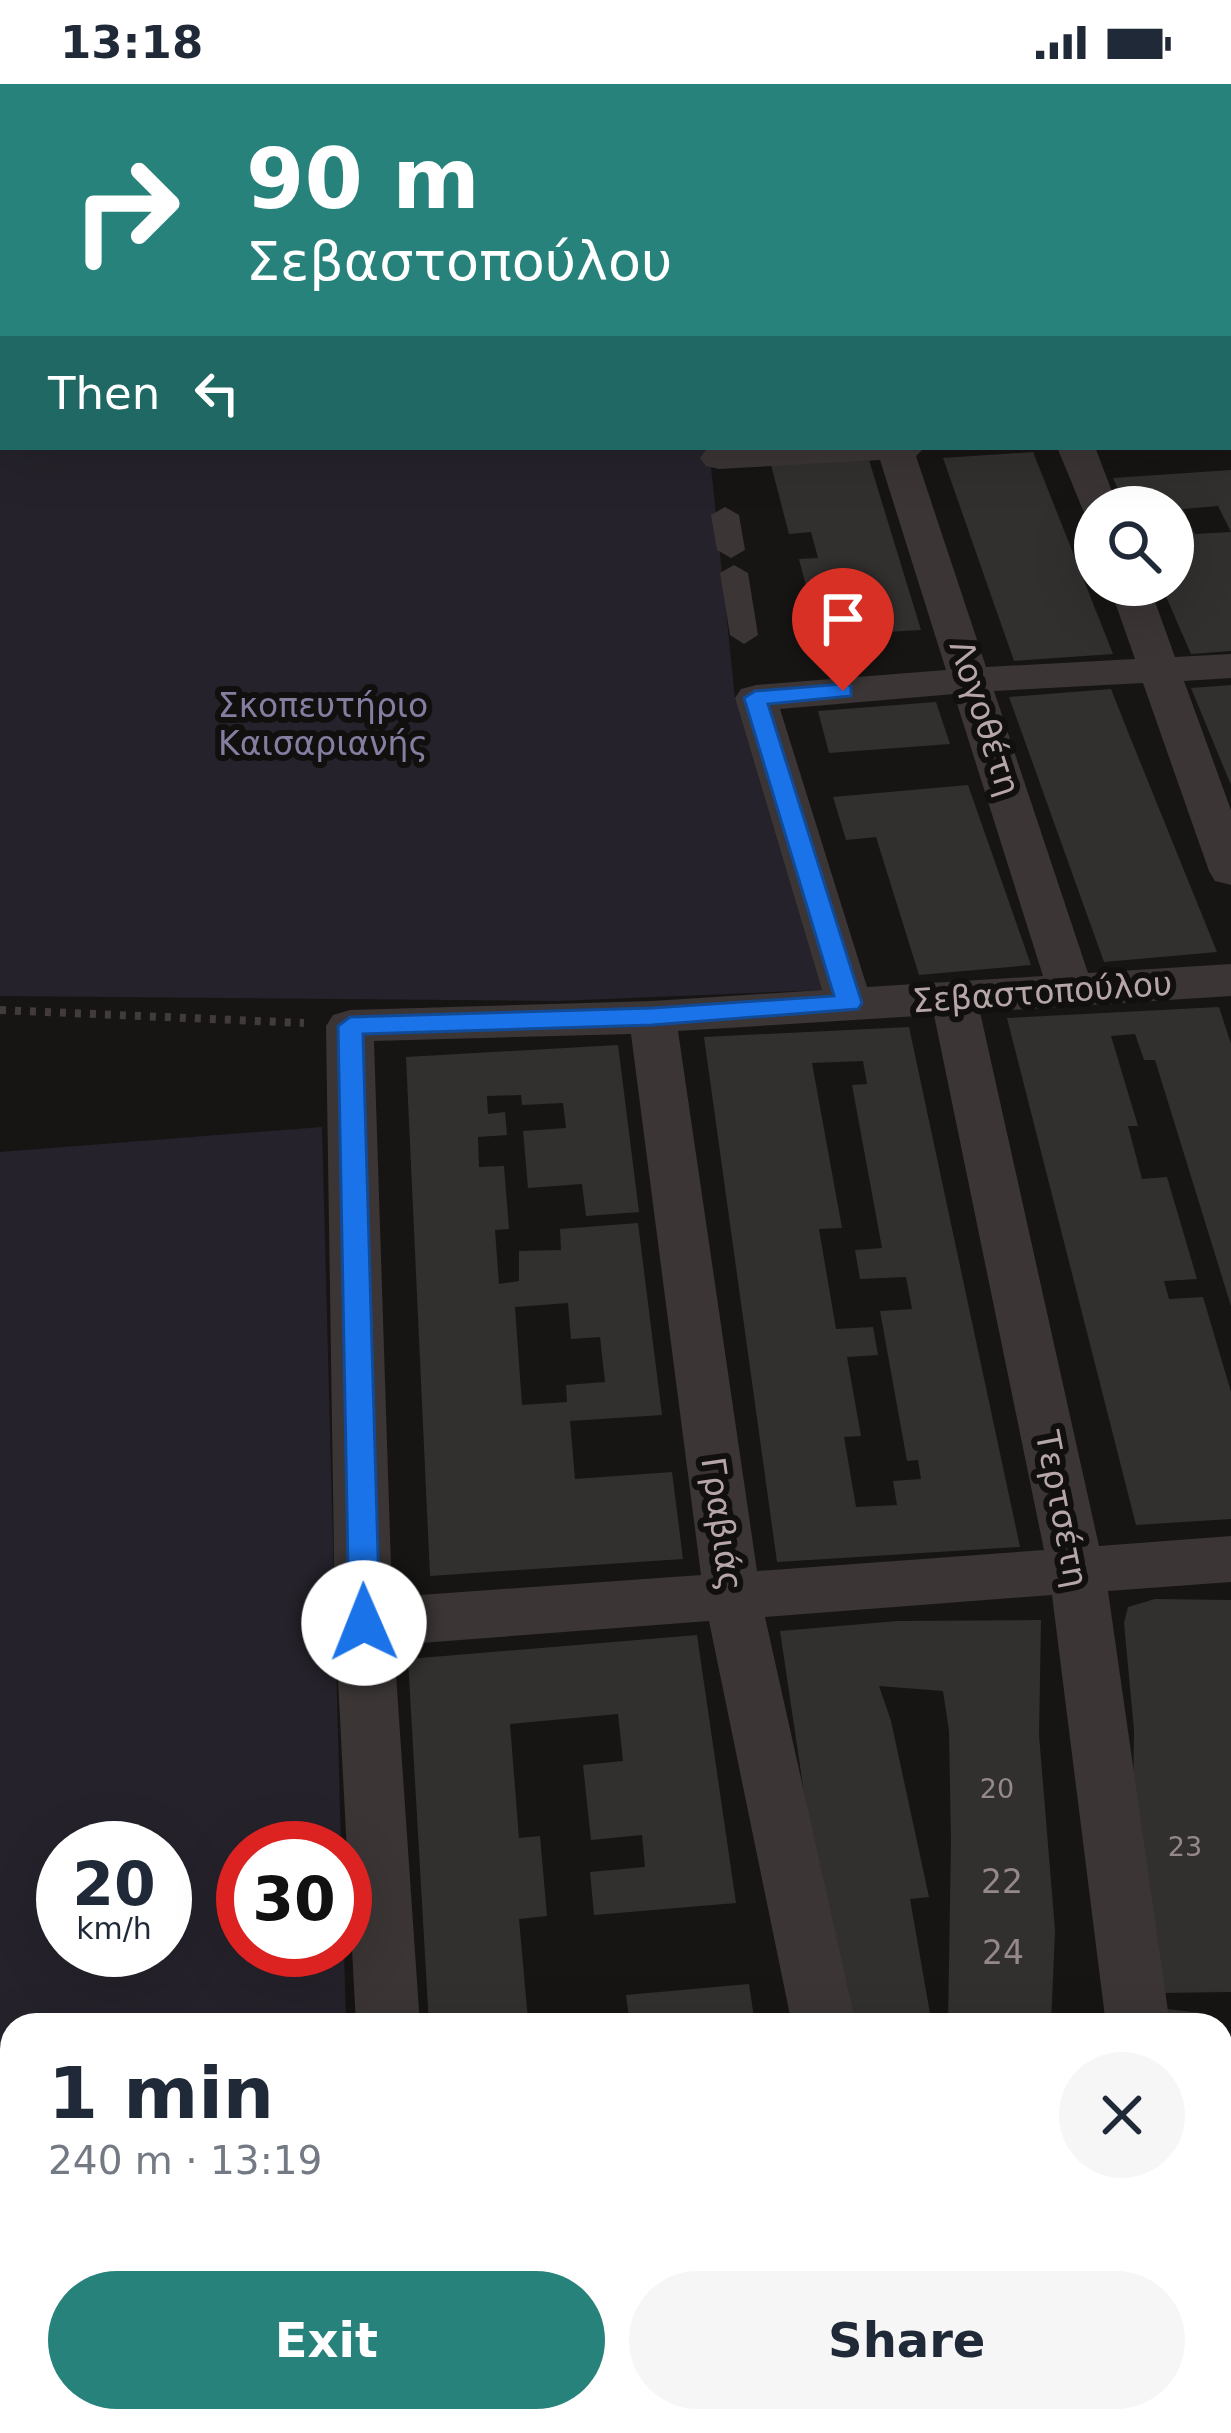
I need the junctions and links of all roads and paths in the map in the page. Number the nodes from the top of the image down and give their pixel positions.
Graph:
1 (860, 450) edge
2 (896, 450) edge
3 (1077, 450) edge
4 (719, 458) dead end
5 (1091, 486) edge
6 (725, 514) dead end
7 (1138, 606) edge
8 (744, 635) dead end
9 (1231, 666) edge
10 (1162, 670) junction
11 (974, 680) junction
12 (1231, 871) edge
13 (1231, 980) edge
14 (1070, 989) junction
15 (954, 999) junction
16 (849, 1003) junction
17 (0, 1010) edge
18 (652, 1017) junction
19 (350, 1026) junction
20 (1231, 1559) edge
21 (1076, 1571) junction
22 (732, 1595) junction
23 (364, 1623) junction
24 (387, 2013) edge
25 (821, 2013) edge
26 (1136, 2013) edge

1 - 4 street
2 - 11 street, Λογοθέτη
3 - 5 street
6 - 8 street
7 - 10 street
9 - 10 street
10 - 11 street
10 - 12 street
11 - 14 street, Λογοθέτη
11 - 16 street
13 - 14 street, Σεβαστοπούλου
14 - 15 street, Σεβαστοπούλου
15 - 16 street, Σεβαστοπούλου
15 - 21 street, Τερτσέτη
16 - 18 street, Σεβαστοπούλου
17 - 19 path
18 - 19 street, Σεβαστοπούλου
18 - 22 street, Γραβιάς
19 - 23 street
20 - 21 street
21 - 22 street
21 - 26 street, Τερτσέτη
22 - 23 street
22 - 25 street, Γραβιάς
23 - 24 street

